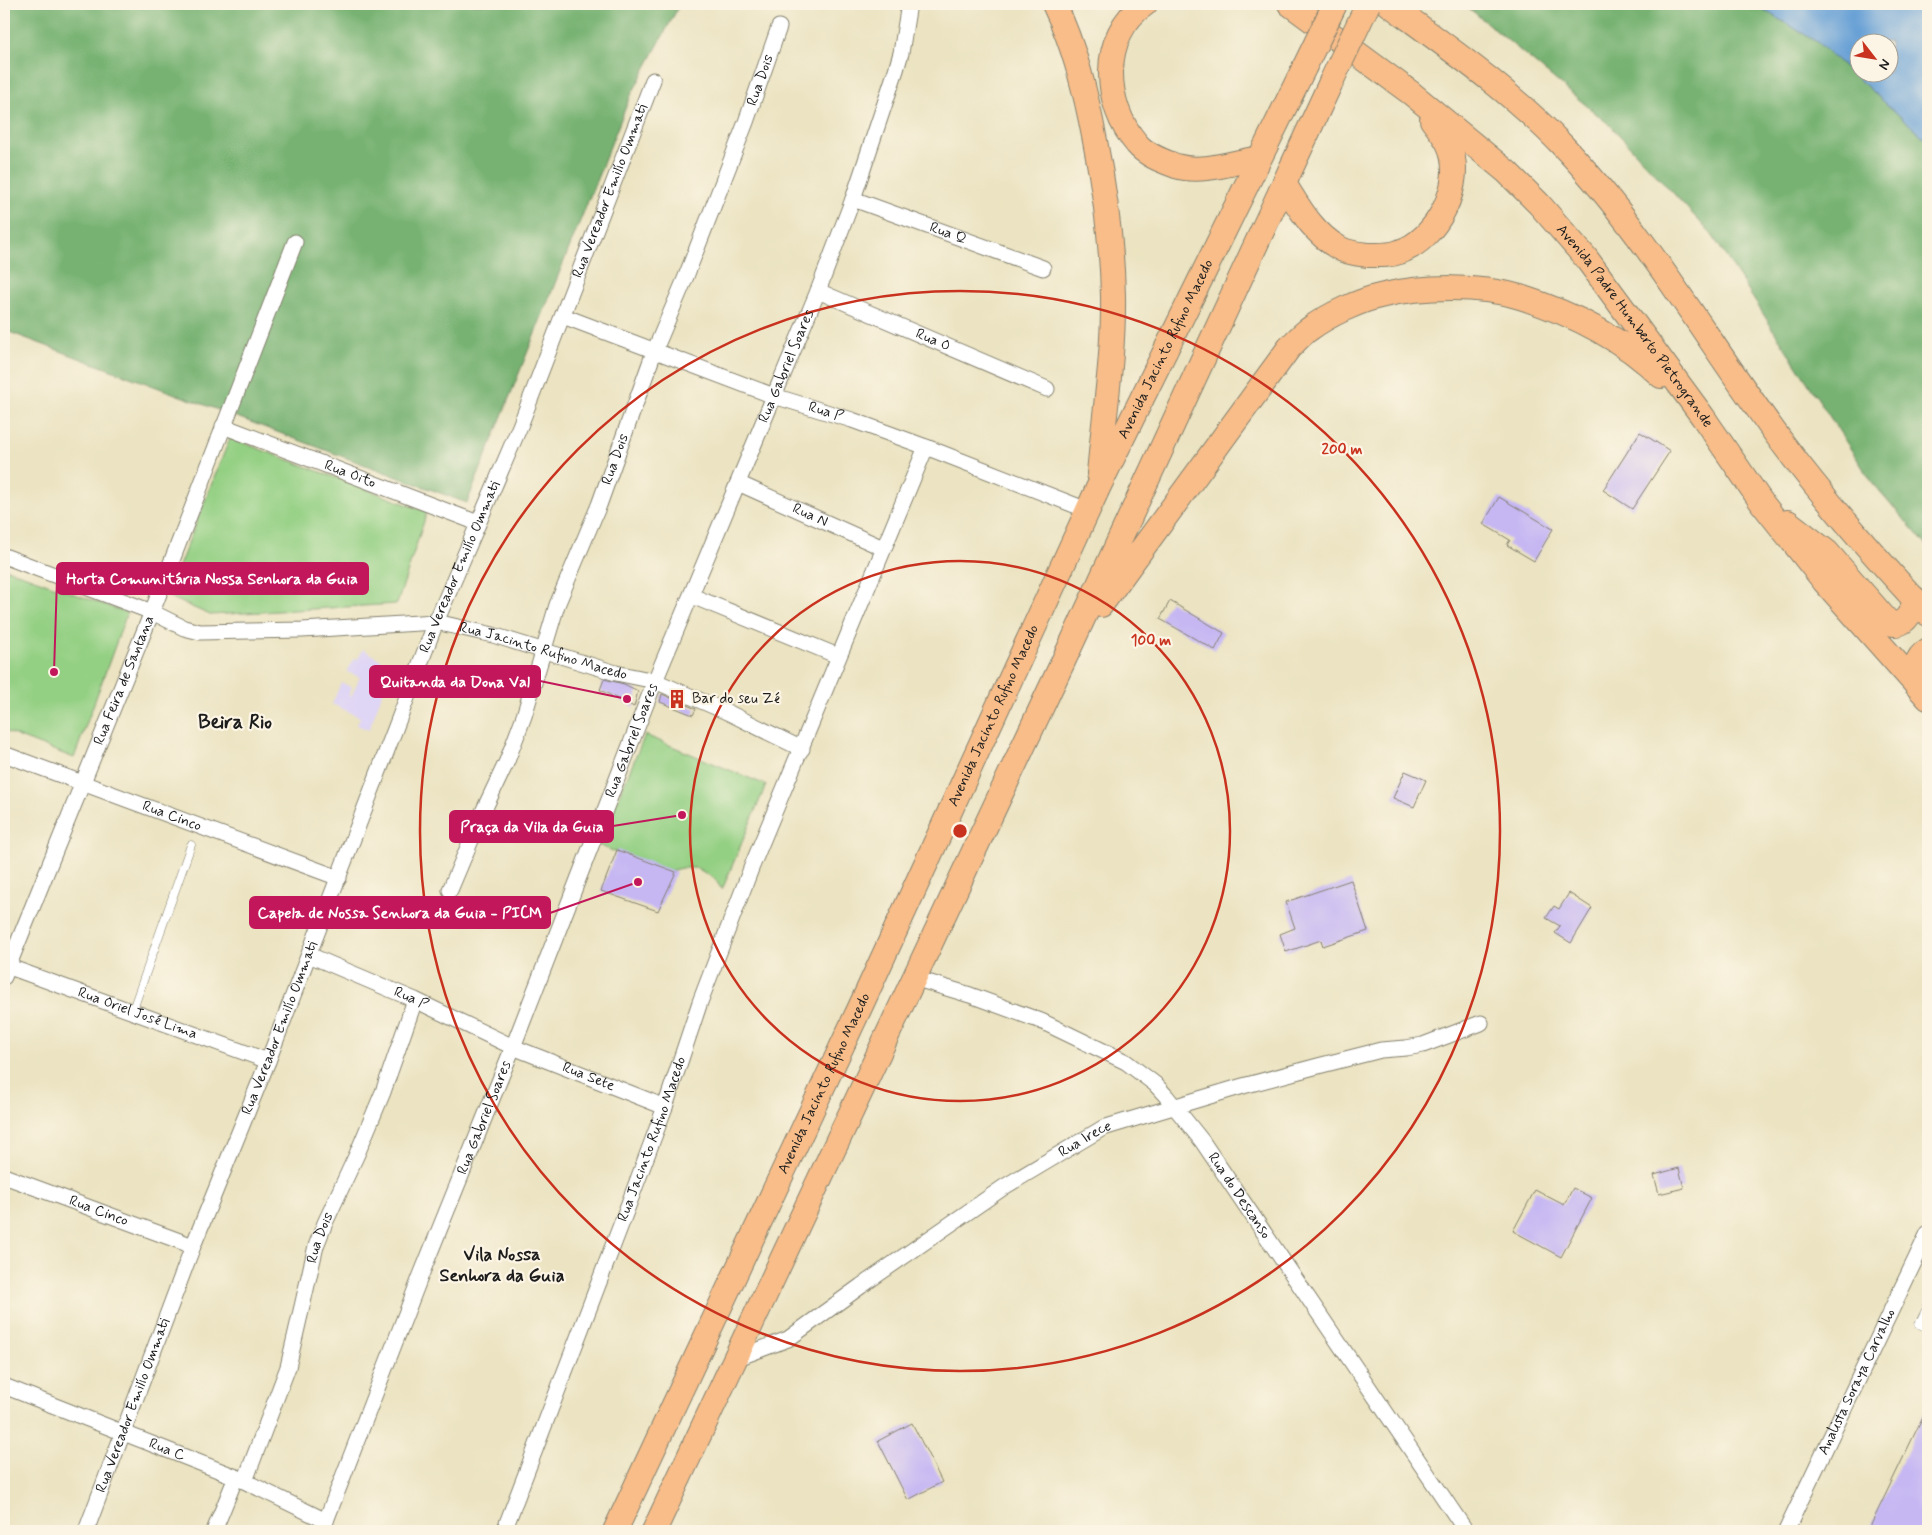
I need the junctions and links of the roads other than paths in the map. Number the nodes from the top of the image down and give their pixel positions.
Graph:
1 (910, 4) edge
2 (1054, 4) edge
3 (1145, 4) edge
4 (1335, 4) edge
5 (1368, 4) edge
6 (1389, 4) edge
7 (1291, 5) edge
8 (779, 27) dead end
9 (653, 80) dead end
10 (1411, 92) junction
11 (1259, 158) junction
12 (1285, 185) junction
13 (854, 199) junction
14 (295, 242) dead end
15 (1043, 268) dead end
16 (818, 291) junction
17 (563, 316) junction
18 (654, 352) junction
19 (1047, 389) dead end
20 (774, 396) junction
21 (1703, 416) junction
22 (223, 426) junction
23 (926, 447) junction
24 (738, 483) junction
25 (1098, 488) junction
26 (1761, 502) junction
27 (1088, 510) junction
28 (478, 523) junction
29 (883, 548) junction
30 (4, 556) edge
31 (692, 596) junction
32 (1921, 607) edge
33 (152, 612) junction
34 (436, 622) junction
35 (1069, 649) junction
36 (542, 650) junction
37 (1928, 650) edge
38 (838, 656) junction
39 (656, 681) junction
40 (1922, 691) edge
41 (802, 748) junction
42 (4, 754) edge
43 (82, 783) junction
44 (958, 794) junction
45 (190, 845) dead end
46 (339, 878) junction
47 (450, 890) dead end
48 (949, 902) junction
49 (309, 955) junction
50 (5, 970) edge
51 (914, 978) junction
52 (415, 1000) junction
53 (863, 1001) junction
54 (132, 1012) junction
55 (1481, 1023) dead end
56 (513, 1047) junction
57 (268, 1062) junction
58 (665, 1107) junction
59 (1175, 1107) junction
60 (849, 1116) junction
61 (4, 1176) edge
62 (1928, 1233) edge
63 (193, 1246) junction
64 (1928, 1306) edge
65 (1928, 1328) edge
66 (735, 1359) junction
67 (4, 1386) edge
68 (124, 1433) junction
69 (240, 1479) junction
70 (324, 1526) edge
71 (86, 1531) edge
72 (214, 1531) edge
73 (504, 1531) edge
74 (615, 1531) edge
75 (654, 1531) edge
76 (1466, 1531) edge
77 (1786, 1531) edge

1 - 13 street, Rua Gabriel Soares
2 - 25 main road
3 - 11 main road
4 - 11 main road, Avenida Jacinto Rufino Macedo, bridge
5 - 12 main road, bridge
6 - 32 main road
7 - 10 main road, Avenida Padre Humberto Pietrogrande
8 - 18 street, Rua Dois
9 - 17 street, Rua Vereador Emilío Ommati
10 - 12 main road
10 - 21 main road, Avenida Padre Humberto Pietrogrande
11 - 25 main road, Avenida Jacinto Rufino Macedo
12 - 35 main road
13 - 15 street, Rua Q
13 - 16 street, Rua Gabriel Soares
14 - 22 street, Rua Feira de Santana
16 - 19 street, Rua O
16 - 20 street, Rua Gabriel Soares
17 - 18 street, Rua P
17 - 28 street, Rua Vereador Emilío Ommati
18 - 20 street, Rua P
18 - 36 street, Rua Dois
20 - 23 street, Rua P
20 - 24 street, Rua Gabriel Soares
21 - 26 main road, Avenida Padre Humberto Pietrogrande
21 - 35 main road
22 - 28 street, Rua Oito
22 - 33 street, Rua Feira de Santana
23 - 27 street, Rua P
23 - 29 street, Rua Jacinto Rufino Macedo
24 - 29 street, Rua N
24 - 31 street, Rua Gabriel Soares
25 - 27 main road, Avenida Jacinto Rufino Macedo
26 - 32 main road
26 - 40 main road, Avenida Padre Humberto Pietrogrande
27 - 44 main road, Avenida Jacinto Rufino Macedo
28 - 34 street, Rua Vereador Emilío Ommati
29 - 38 street, Rua Jacinto Rufino Macedo
30 - 33 street
31 - 38 street
31 - 39 street, Rua Gabriel Soares
33 - 34 street, Rua Jacinto Rufino Macedo
33 - 43 street, Rua Feira de Santana
34 - 36 street, Rua Jacinto Rufino Macedo
34 - 46 street, Rua Vereador Emilío Ommati
35 - 48 main road
36 - 39 street, Rua Jacinto Rufino Macedo
36 - 47 street, Rua Dois
37 - 40 main road
38 - 41 street, Rua Jacinto Rufino Macedo
39 - 41 street, Rua Jacinto Rufino Macedo
39 - 56 street, Rua Gabriel Soares
41 - 58 street, Rua Jacinto Rufino Macedo
42 - 43 street, Rua Cinco
43 - 46 street, Rua Cinco
43 - 50 street, Rua Feira de Santana
44 - 48 main road
44 - 53 main road, Avenida Jacinto Rufino Macedo
45 - 54 lane
46 - 49 street, Rua Vereador Emilío Ommati
48 - 51 main road
49 - 52 street, Rua P
49 - 57 street, Rua Vereador Emilío Ommati
50 - 54 street, Rua Oriel José Lima
51 - 59 street, Rua do Descanso
51 - 60 main road
52 - 56 street, Rua P
52 - 69 street, Rua Dois
53 - 60 main road
53 - 74 main road, Avenida Jacinto Rufino Macedo
54 - 57 street, Rua Oriel José Lima
55 - 59 street, Rua Irece
56 - 58 street, Rua Sete
56 - 70 street, Rua Gabriel Soares
57 - 63 street, Rua Vereador Emilío Ommati
58 - 73 street, Rua Jacinto Rufino Macedo
59 - 66 street, Rua Irece
59 - 76 street, Rua do Descanso
60 - 66 main road
61 - 63 street, Rua Cinco
62 - 77 street, Analista Soraya Carvalho
63 - 68 street, Rua Vereador Emilío Ommati
64 - 65 lane
66 - 75 main road
67 - 68 street, Rua C
68 - 69 street, Rua C
68 - 71 street, Rua Vereador Emilío Ommati
69 - 70 street, Rua C
69 - 72 street, Rua Dois

